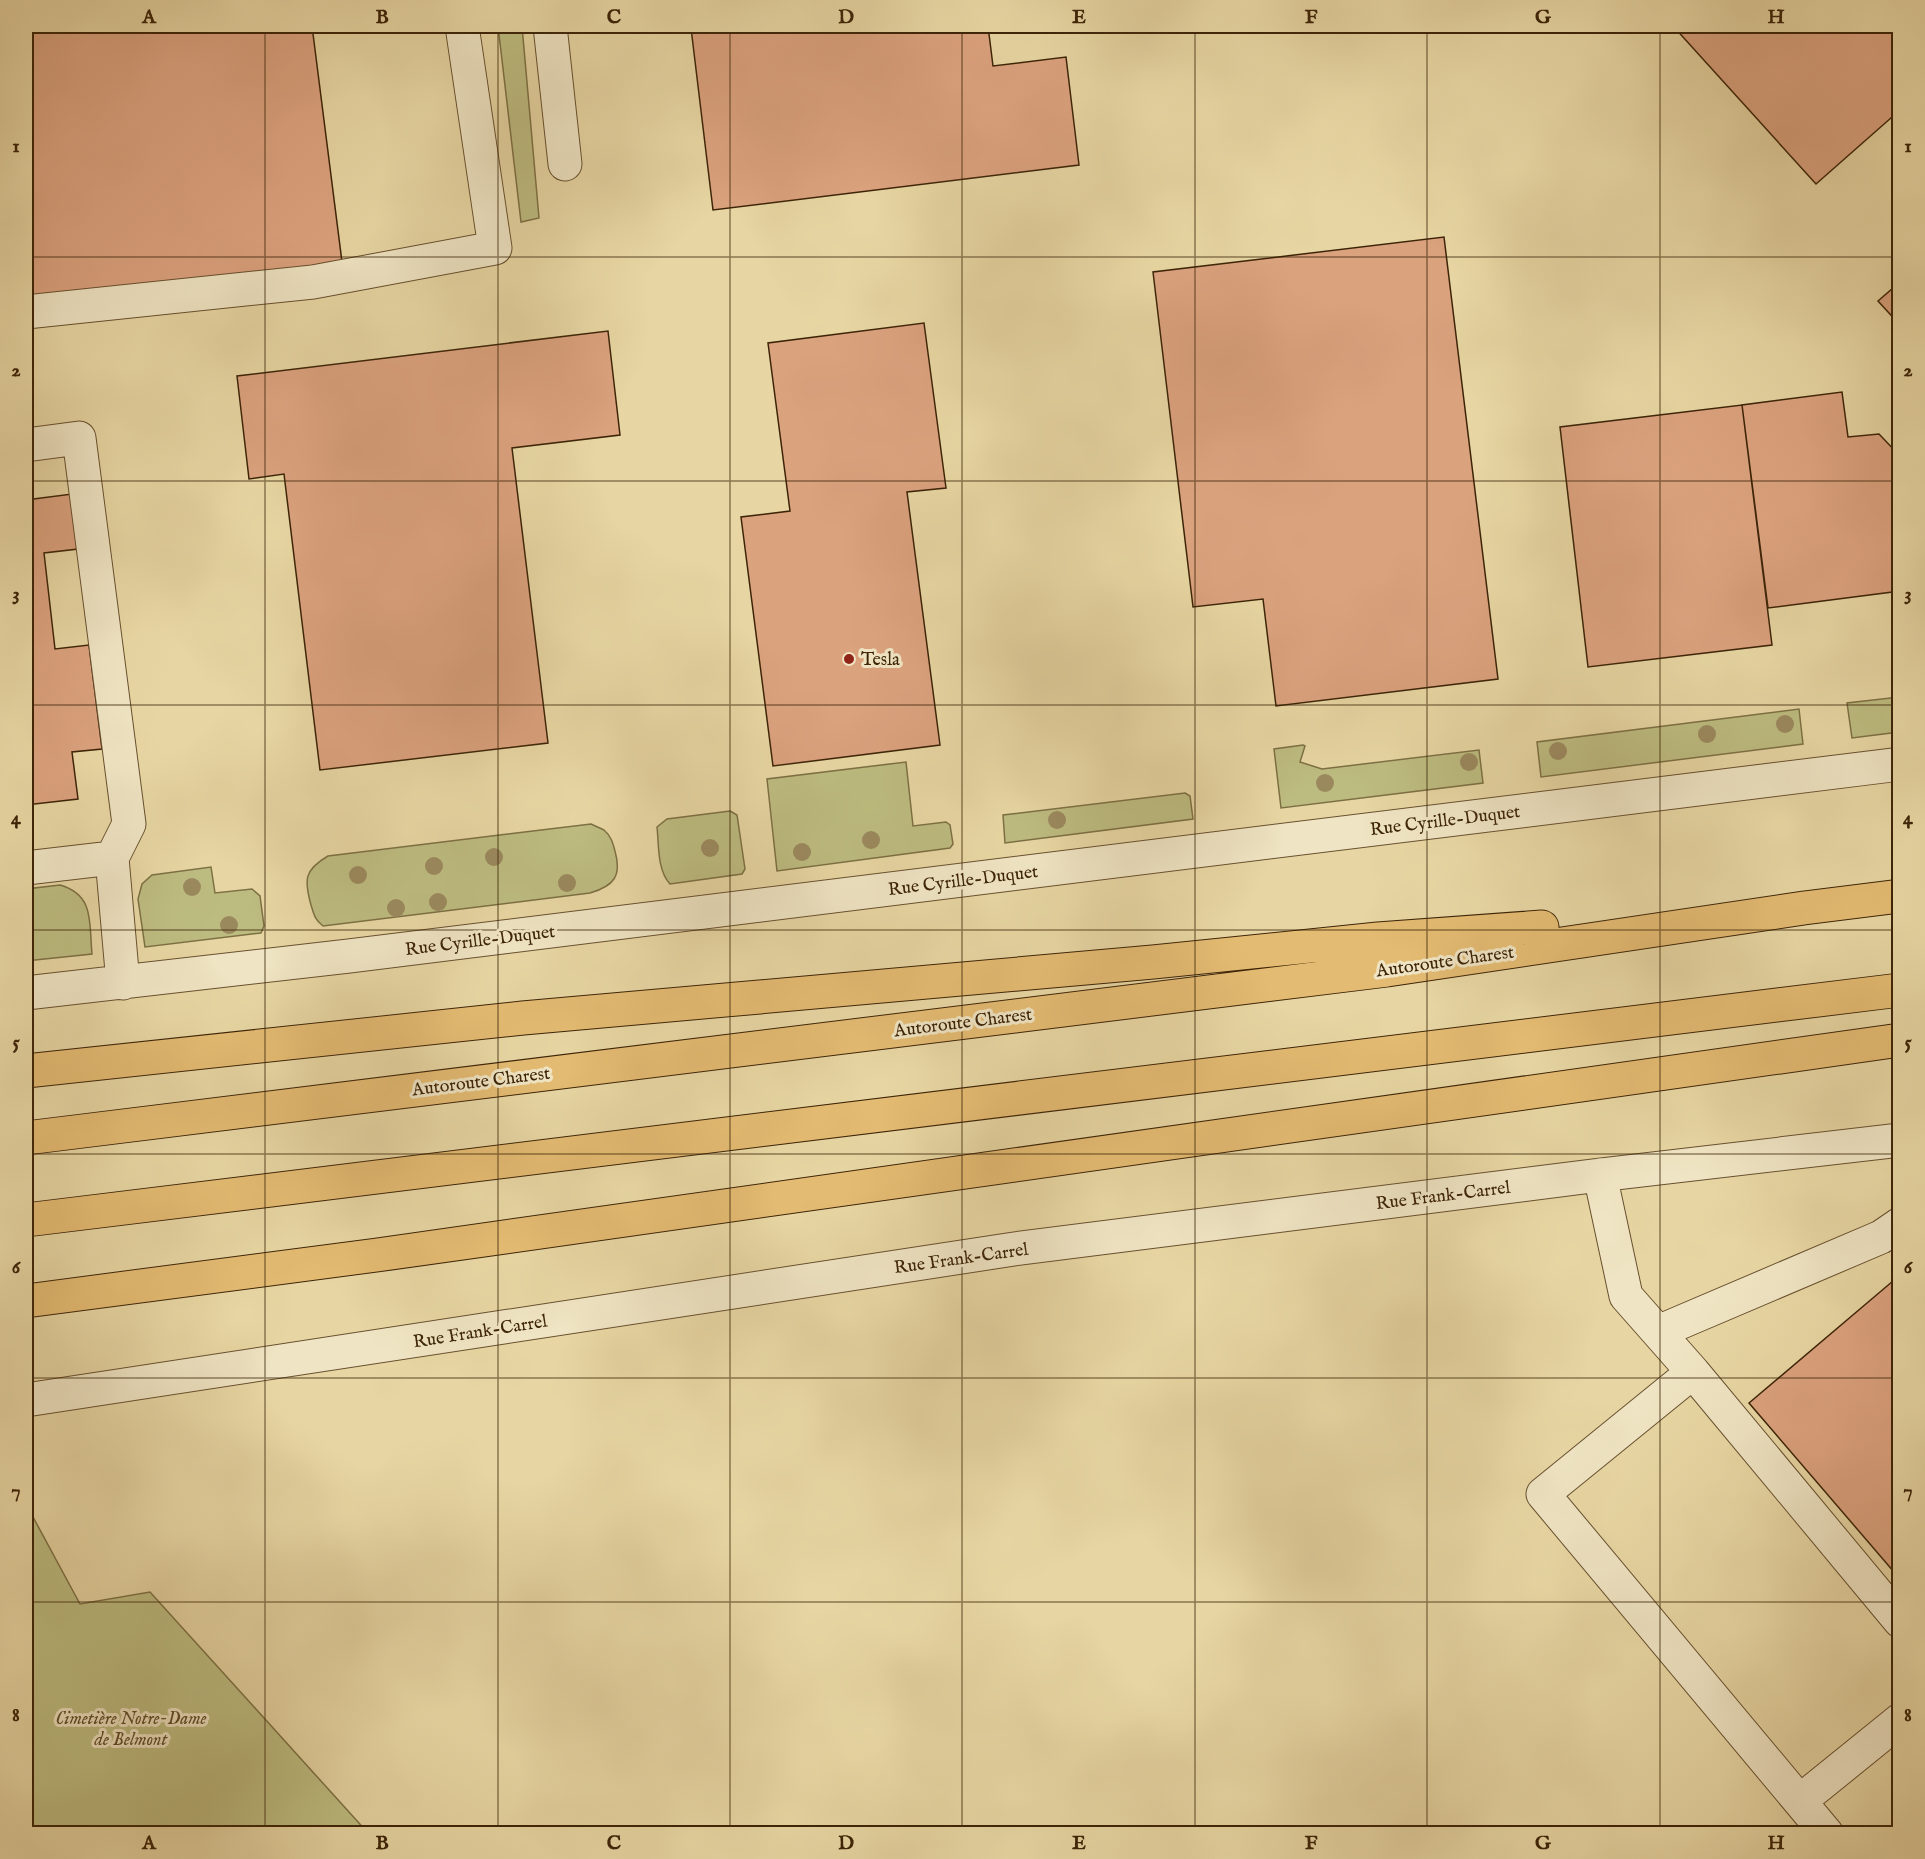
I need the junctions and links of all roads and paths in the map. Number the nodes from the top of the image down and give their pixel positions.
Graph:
1 (462, 26) edge
2 (550, 26) edge
3 (565, 164) dead end
4 (26, 312) edge
5 (26, 445) edge
6 (1899, 764) edge
7 (112, 858) junction
8 (26, 868) edge
9 (1899, 896) edge
10 (1804, 908) junction
11 (123, 983) junction
12 (1899, 990) edge
13 (26, 993) edge
14 (1899, 1040) edge
15 (26, 1071) edge
16 (26, 1137) edge
17 (1899, 1140) edge
18 (1600, 1175) junction
19 (26, 1220) edge
20 (1899, 1224) edge
21 (26, 1301) edge
22 (1658, 1332) junction
23 (1693, 1372) junction
24 (26, 1400) edge
25 (1899, 1621) edge
26 (1899, 1720) edge
27 (1800, 1801) junction
28 (1827, 1833) edge

1 - 4 street
2 - 3 street
5 - 7 street
6 - 11 street, Rue Cyrille-Duquet
7 - 8 street
7 - 11 street
9 - 10 highway, Autoroute Charest
10 - 15 highway
10 - 16 highway, Autoroute Charest
11 - 13 street, Rue Cyrille-Duquet
12 - 19 highway
14 - 21 highway
17 - 18 street, Rue Frank-Carrel
18 - 22 street
18 - 24 street, Rue Frank-Carrel
20 - 22 street
22 - 23 street
23 - 25 street
23 - 27 street
26 - 27 street
27 - 28 street

